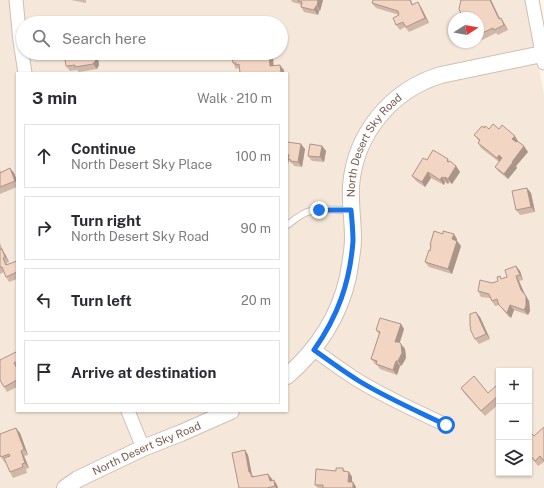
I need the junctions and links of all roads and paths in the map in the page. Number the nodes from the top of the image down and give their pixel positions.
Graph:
1 (16, 0) edge
2 (532, 0) edge
3 (18, 16) edge
4 (543, 59) edge
5 (23, 60) edge
6 (25, 72) edge
7 (351, 210) junction
8 (288, 224) edge
9 (314, 350) junction
10 (288, 375) edge
11 (128, 412) edge
12 (229, 412) edge
13 (446, 425) dead end
14 (143, 448) junction
15 (65, 488) edge

1 - 3 street
2 - 4 street
4 - 7 street, North Desert Sky Road
5 - 6 street
7 - 8 lane
7 - 9 street, North Desert Sky Road
9 - 10 street, North Desert Sky Road
9 - 13 street
11 - 14 street
12 - 14 street, North Desert Sky Road
14 - 15 street, North Desert Sky Road

